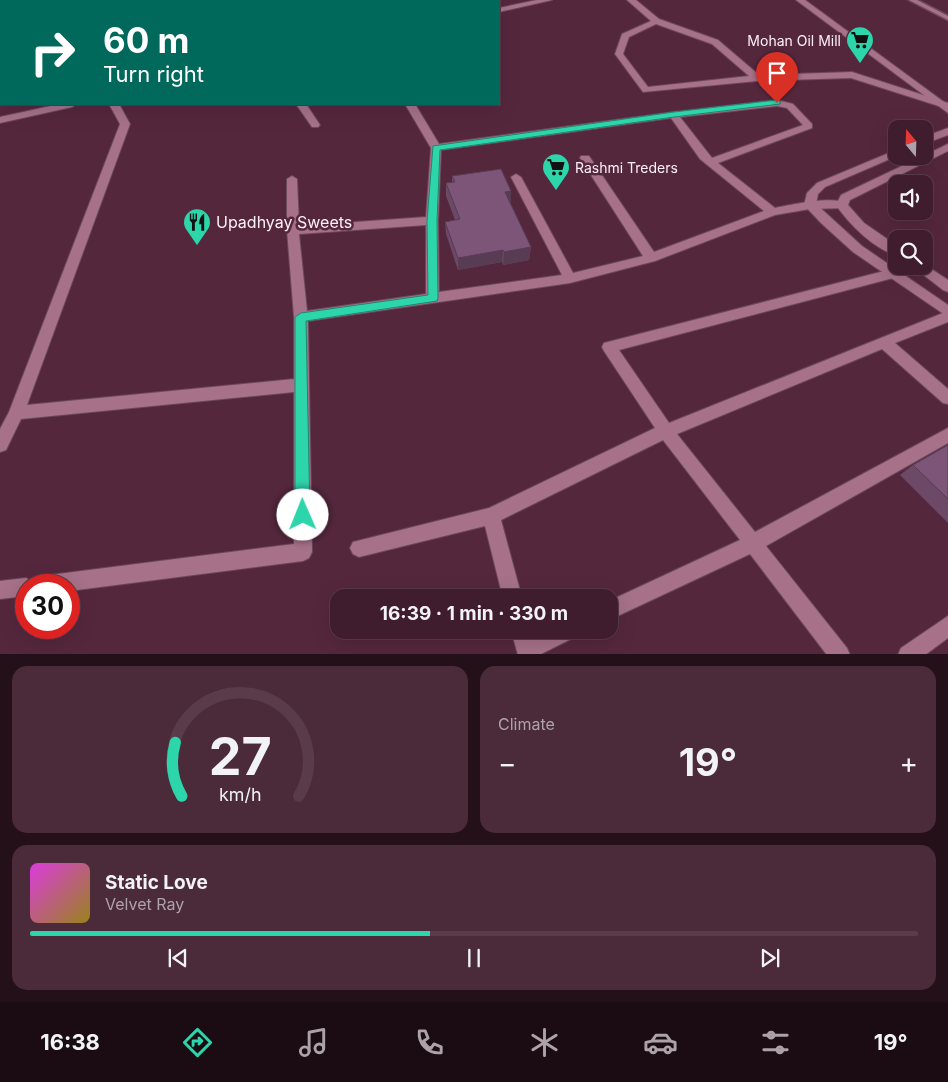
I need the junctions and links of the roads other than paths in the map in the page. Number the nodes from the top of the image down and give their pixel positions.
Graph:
1 (548, 0) edge
2 (631, 0) edge
3 (800, 0) edge
4 (912, 0) edge
5 (530, 2) edge
6 (500, 10) edge
7 (948, 18) edge
8 (656, 21) junction
9 (854, 28) dead end
10 (757, 78) junction
11 (62, 105) edge
12 (115, 105) edge
13 (301, 105) edge
14 (411, 105) edge
15 (946, 105) edge
16 (674, 115) junction
17 (0, 120) edge
18 (315, 125) dead end
19 (948, 130) edge
20 (933, 137) edge
21 (948, 146) edge
22 (436, 148) junction
23 (888, 156) edge
24 (585, 158) dead end
25 (710, 162) junction
26 (516, 177) dead end
27 (292, 179) dead end
28 (810, 205) junction
29 (842, 205) junction
30 (773, 212) junction
31 (432, 221) junction
32 (292, 230) junction
33 (888, 246) edge
34 (651, 258) junction
35 (888, 271) edge
36 (888, 275) edge
37 (893, 275) edge
38 (931, 275) edge
39 (570, 278) junction
40 (948, 287) edge
41 (433, 298) junction
42 (948, 312) edge
43 (948, 316) edge
44 (301, 317) junction
45 (884, 342) junction
46 (301, 386) junction
47 (948, 398) edge
48 (16, 413) junction
49 (666, 431) junction
50 (948, 435) edge
51 (0, 445) edge
52 (490, 516) junction
53 (753, 543) junction
54 (359, 548) dead end
55 (80, 580) edge
56 (15, 588) edge
57 (510, 589) edge
58 (0, 590) edge
59 (618, 607) edge
60 (948, 626) edge
61 (524, 639) edge
62 (552, 639) edge
63 (528, 652) edge
64 (840, 654) edge
65 (908, 654) edge

1 - 5 street
2 - 8 street
3 - 15 street
4 - 7 lane
5 - 6 street
8 - 10 street
8 - 10 street
9 - 15 street
10 - 15 street
11 - 17 street
12 - 48 street
13 - 18 street
14 - 22 street
16 - 22 street
16 - 25 street
16 - 25 street
19 - 20 street
21 - 29 street
22 - 31 street
23 - 28 street
24 - 34 street
25 - 30 street
26 - 39 street
27 - 32 street
28 - 29 street
28 - 30 street
28 - 35 street
29 - 33 street
30 - 34 street
31 - 32 street
31 - 41 street
32 - 44 street
34 - 39 street
36 - 49 street
37 - 42 street
38 - 40 street
39 - 41 street
41 - 44 street
43 - 45 street
44 - 46 street
45 - 47 street
45 - 49 street
46 - 48 street
46 - 55 street
48 - 51 street
49 - 52 street
49 - 53 street
50 - 53 street
52 - 54 street
52 - 57 street
53 - 59 street
53 - 64 street
56 - 58 street
60 - 65 street
61 - 63 street
62 - 63 street

